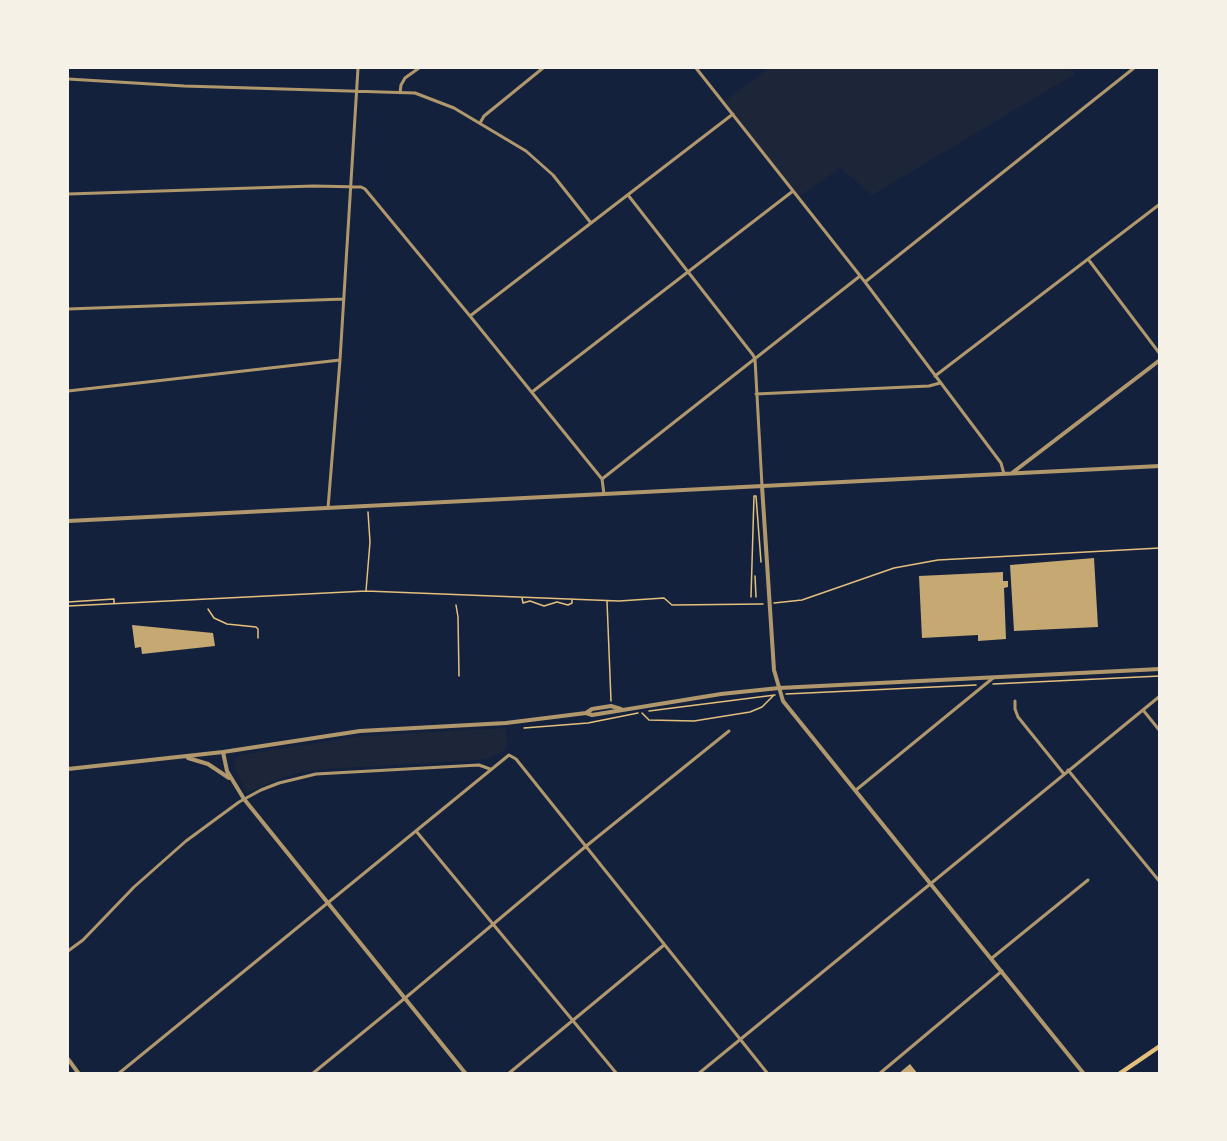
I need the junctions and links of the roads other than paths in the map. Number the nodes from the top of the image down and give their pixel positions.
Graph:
1 (358, 68) edge
2 (419, 68) edge
3 (543, 68) edge
4 (696, 68) edge
5 (1134, 68) edge
6 (68, 79) edge
7 (356, 93) junction
8 (400, 93) junction
9 (733, 114) junction
10 (480, 123) junction
11 (351, 186) junction
12 (793, 191) junction
13 (68, 194) edge
14 (628, 195) junction
15 (1160, 204) edge
16 (591, 223) junction
17 (1088, 259) junction
18 (688, 272) junction
19 (860, 276) junction
20 (865, 282) junction
21 (344, 299) junction
22 (68, 309) edge
23 (470, 316) junction
24 (1160, 354) edge
25 (755, 359) junction
26 (340, 360) junction
27 (1160, 360) edge
28 (935, 376) junction
29 (940, 382) junction
30 (68, 391) edge
31 (532, 392) junction
32 (756, 394) junction
33 (1160, 466) edge
34 (1004, 474) junction
35 (1012, 474) junction
36 (602, 479) junction
37 (762, 486) junction
38 (604, 494) junction
39 (328, 508) junction
40 (68, 520) edge
41 (1160, 669) edge
42 (993, 678) junction
43 (1160, 696) edge
44 (1015, 701) dead end
45 (622, 709) junction
46 (1143, 710) junction
47 (586, 713) junction
48 (1160, 730) edge
49 (729, 731) dead end
50 (223, 752) junction
51 (184, 756) junction
52 (68, 769) edge
53 (490, 770) junction
54 (1068, 770) junction
55 (1064, 774) junction
56 (231, 779) junction
57 (856, 790) junction
58 (244, 799) junction
59 (416, 831) junction
60 (585, 846) junction
61 (1088, 880) dead end
62 (1160, 882) edge
63 (931, 883) junction
64 (327, 902) junction
65 (493, 924) junction
66 (664, 945) junction
67 (68, 951) edge
68 (992, 958) junction
69 (1003, 971) junction
70 (405, 998) junction
71 (573, 1020) junction
72 (740, 1039) junction
73 (1160, 1046) edge
74 (68, 1059) edge
75 (79, 1074) edge
76 (118, 1074) edge
77 (312, 1074) edge
78 (466, 1074) edge
79 (508, 1074) edge
80 (617, 1074) edge
81 (698, 1074) edge
82 (768, 1074) edge
83 (879, 1074) edge
84 (1084, 1074) edge
85 (1119, 1074) edge

1 - 7 street
2 - 8 street
3 - 10 street
4 - 9 street
5 - 20 street
6 - 7 street
7 - 8 street
7 - 11 street
8 - 10 street
9 - 12 street
9 - 14 street
10 - 16 street
11 - 13 street
11 - 21 street
11 - 23 street
12 - 18 street
12 - 19 street
14 - 16 street
14 - 18 street
15 - 17 street
16 - 23 street
17 - 24 street
17 - 28 street
18 - 25 street
18 - 31 street
19 - 20 street
19 - 25 street
20 - 28 street
21 - 22 street
21 - 26 street
23 - 31 street
25 - 32 street
25 - 36 street
26 - 30 street
26 - 39 street
27 - 35 street
28 - 29 street
29 - 32 street
29 - 34 street
31 - 36 street
32 - 37 street
33 - 35 street
34 - 35 street
34 - 37 street
36 - 38 street
37 - 38 street
37 - 57 street
38 - 39 street
39 - 40 street
41 - 42 street
42 - 45 street
42 - 57 street
43 - 46 street
44 - 55 street
45 - 47 street
45 - 47 street
46 - 48 street
46 - 54 street
47 - 50 street
49 - 60 street
50 - 51 street
50 - 56 street
51 - 52 street
51 - 56 street
53 - 58 street
53 - 59 street
53 - 60 street
54 - 55 street
54 - 62 street
55 - 63 street
56 - 58 street
57 - 63 street
58 - 64 street
58 - 67 street
59 - 64 street
59 - 65 street
60 - 65 street
60 - 66 street
61 - 68 street
63 - 68 street
63 - 72 street
64 - 70 street
64 - 76 street
65 - 70 street
65 - 71 street
66 - 71 street
66 - 72 street
68 - 69 street
69 - 83 street
69 - 84 street
70 - 77 street
70 - 78 street
71 - 79 street
71 - 80 street
72 - 81 street
72 - 82 street
73 - 85 main road
74 - 75 street

